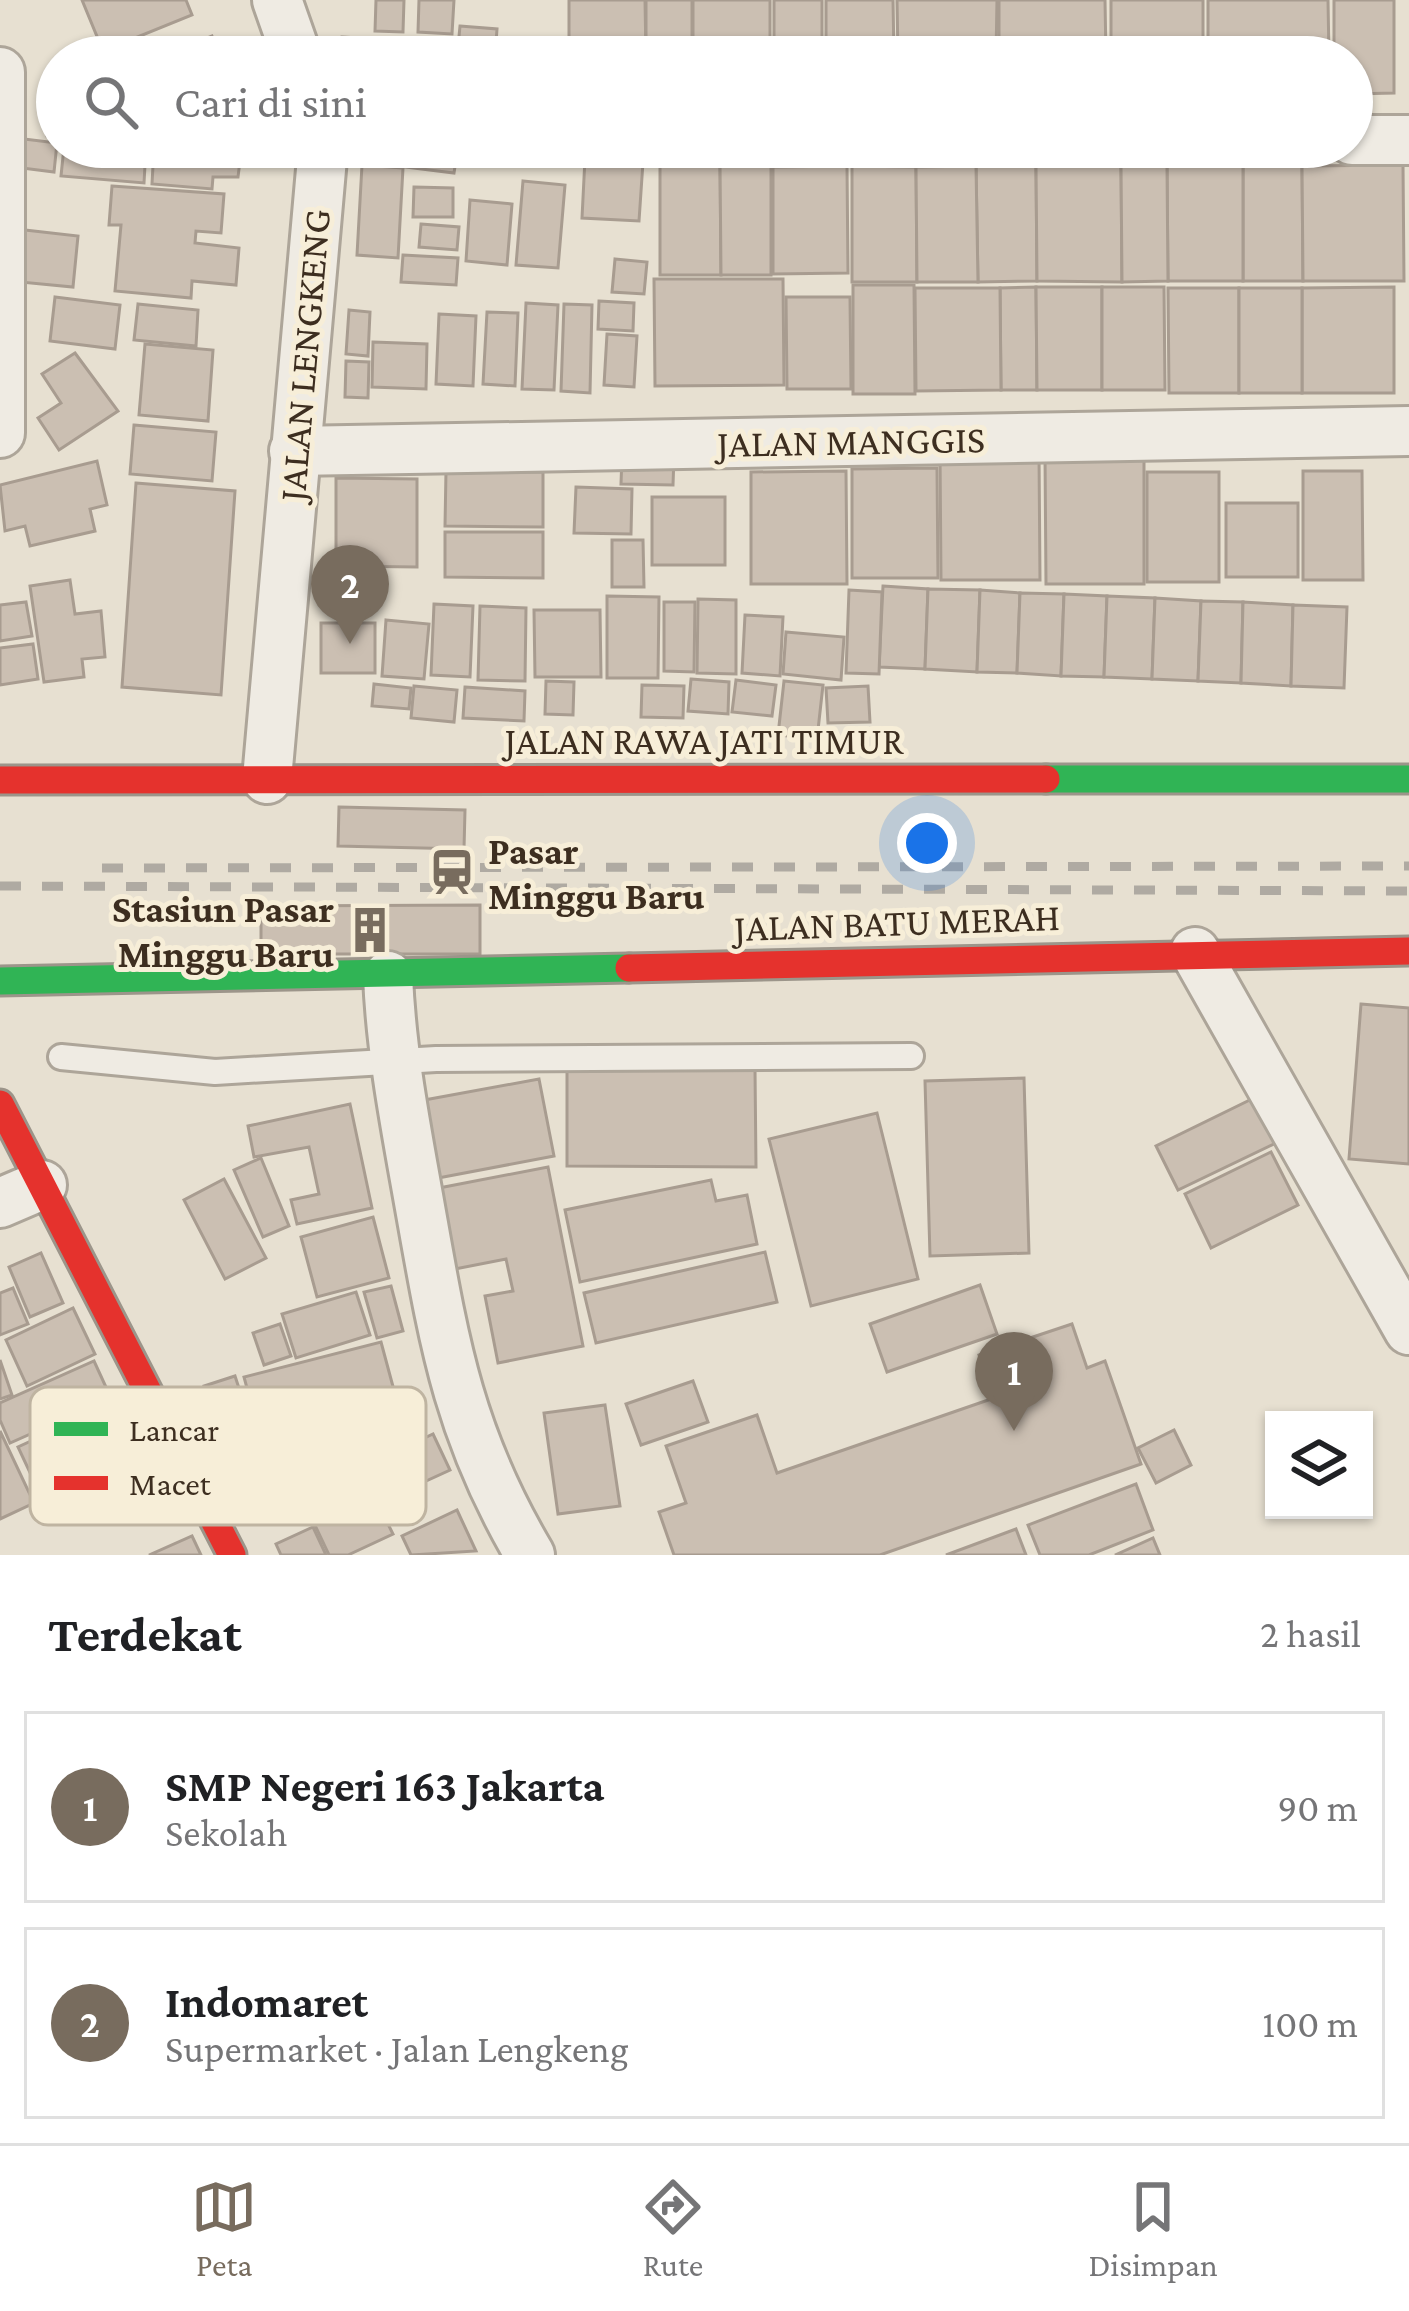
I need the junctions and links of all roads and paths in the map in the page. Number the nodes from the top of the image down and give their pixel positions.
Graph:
1 (277, 0) edge
2 (290, 36) edge
3 (0, 72) edge
4 (1373, 140) edge
5 (1409, 140) edge
6 (321, 168) edge
7 (1409, 431) edge
8 (0, 433) edge
9 (294, 451) junction
10 (267, 778) junction
11 (1409, 779) edge
12 (0, 780) edge
13 (1409, 951) edge
14 (1195, 952) junction
15 (388, 976) junction
16 (0, 982) edge
17 (911, 1056) dead end
18 (61, 1057) dead end
19 (394, 1062) junction
20 (0, 1104) edge
21 (21, 1194) edge
22 (1409, 1330) edge
23 (134, 1387) edge
24 (214, 1525) edge
25 (232, 1555) edge
26 (530, 1555) edge

1 - 2 street
3 - 8 street
4 - 5 street
6 - 9 street, JALAN LENGKENG
7 - 9 street, JALAN MANGGIS
9 - 10 street, JALAN LENGKENG
10 - 11 street, JALAN RAWA JATI TIMUR
10 - 12 street, JALAN RAWA JATI TIMUR
13 - 14 street, JALAN BATU MERAH
14 - 15 street, JALAN BATU MERAH
14 - 22 street
15 - 16 street, JALAN BATU MERAH
15 - 19 street
17 - 19 lane
18 - 19 lane
19 - 26 street
20 - 21 street
21 - 23 street
24 - 25 street

